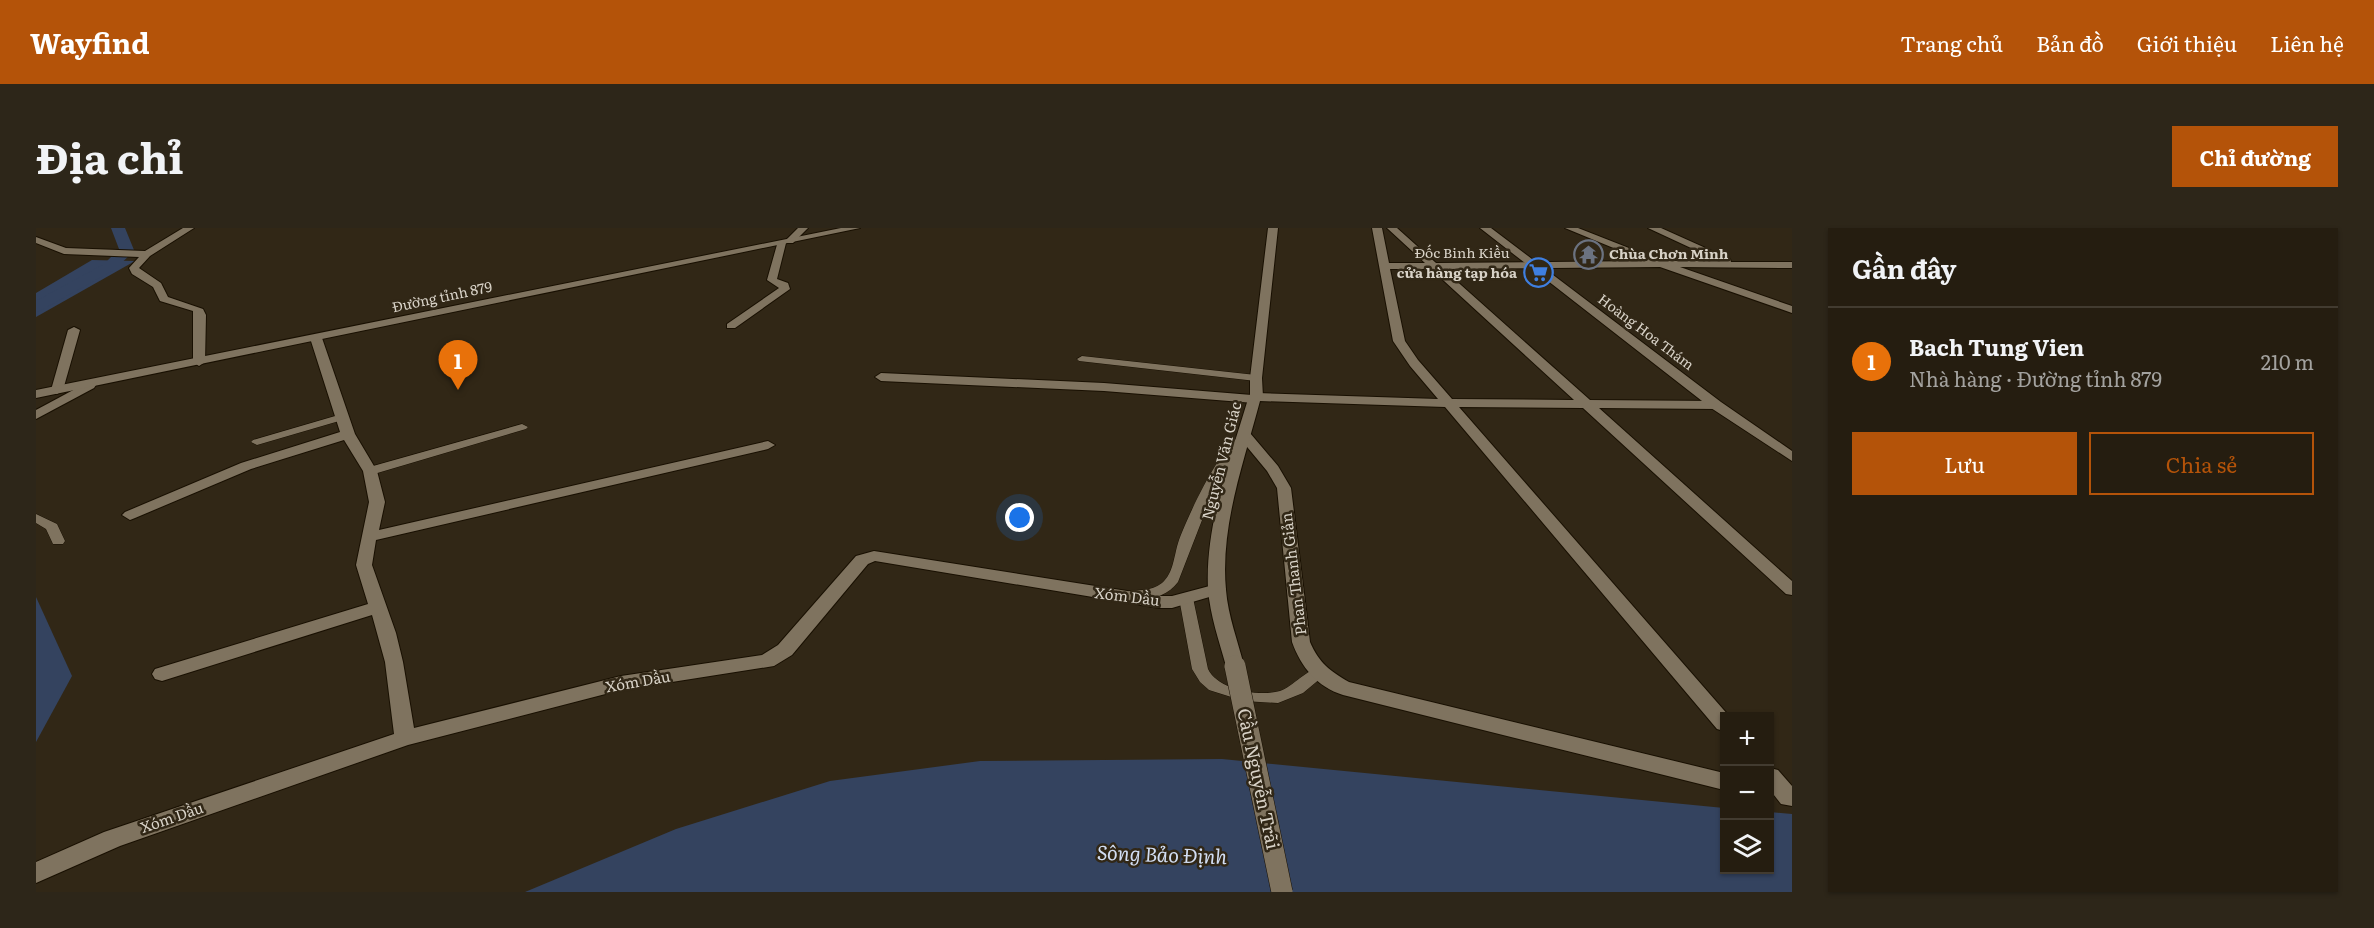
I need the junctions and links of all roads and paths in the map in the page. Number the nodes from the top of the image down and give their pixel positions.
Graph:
1 (189, 228) edge
2 (803, 228) edge
3 (855, 228) edge
4 (1273, 228) edge
5 (1377, 228) edge
6 (1392, 228) edge
7 (1485, 228) edge
8 (1570, 228) edge
9 (1653, 228) edge
10 (36, 240) edge
11 (785, 242) junction
12 (58, 249) junction
13 (36, 254) edge
14 (145, 254) junction
15 (1661, 264) junction
16 (1732, 264) junction
17 (1792, 265) edge
18 (1385, 266) junction
19 (1535, 266) junction
20 (1435, 267) junction
21 (1792, 310) edge
22 (731, 326) dead end
23 (74, 330) dead end
24 (316, 338) junction
25 (1082, 359) dead end
26 (199, 362) junction
27 (881, 377) dead end
28 (1256, 378) junction
29 (90, 385) junction
30 (57, 390) junction
31 (36, 394) edge
32 (1256, 398) junction
33 (1446, 403) junction
34 (1586, 404) junction
35 (1716, 405) junction
36 (36, 415) edge
37 (342, 417) junction
38 (522, 427) dead end
39 (348, 434) junction
40 (1245, 436) junction
41 (257, 442) dead end
42 (768, 445) dead end
43 (1792, 457) edge
44 (370, 471) junction
45 (130, 515) dead end
46 (36, 518) edge
47 (369, 537) junction
48 (58, 540) dead end
49 (1217, 590) junction
50 (1792, 590) edge
51 (1110, 596) junction
52 (1186, 598) junction
53 (378, 607) junction
54 (1234, 666) joint
55 (1319, 673) junction
56 (162, 674) dead end
57 (1720, 718) edge
58 (405, 738) junction
59 (1720, 781) edge
60 (1774, 782) edge
61 (1783, 797) edge
62 (36, 873) edge
63 (1282, 892) edge

1 - 14 street
2 - 11 street
3 - 11 street, Đường tỉnh 879
4 - 28 street, Nguyễn Văn Giác
5 - 18 street
6 - 20 street
7 - 19 street, Hoàng Hoa Thám
8 - 15 street
9 - 16 street
10 - 12 street
11 - 22 street
11 - 24 street, Đường tỉnh 879
12 - 13 street
12 - 14 street
14 - 26 street
15 - 16 street, Đốc Binh Kiều
15 - 19 street, Đốc Binh Kiều
15 - 21 street
16 - 17 street, Đốc Binh Kiều
18 - 20 street, Đốc Binh Kiều
18 - 33 street
19 - 20 street, Đốc Binh Kiều
19 - 35 street, Hoàng Hoa Thám
20 - 34 street
23 - 30 street
24 - 26 street, Đường tỉnh 879
24 - 37 street
25 - 28 lane
26 - 29 street, Đường tỉnh 879
27 - 32 street
28 - 32 street, Nguyễn Văn Giác
29 - 30 street, Đường tỉnh 879
29 - 36 street
30 - 31 street, Đường tỉnh 879
32 - 33 street
32 - 40 street, Nguyễn Văn Giác
33 - 34 street
33 - 57 street
34 - 35 street
34 - 50 street
35 - 43 street, Hoàng Hoa Thám
37 - 39 street
37 - 41 lane
38 - 44 lane
39 - 44 street
39 - 45 street
40 - 49 street, Nguyễn Văn Giác
40 - 51 lane
40 - 55 street, Phan Thanh Giản
42 - 47 street
44 - 47 street
46 - 48 lane
47 - 53 street
49 - 52 street, Xóm Dầu
49 - 54 street, Nguyễn Văn Giác
51 - 52 street, Xóm Dầu
51 - 58 street, Xóm Dầu
52 - 55 lane
53 - 56 street
53 - 58 street
54 - 63 street, Cầu Nguyễn Trãi, bridge
55 - 59 street, Phan Thanh Giản
58 - 62 street, Xóm Dầu
60 - 61 street

